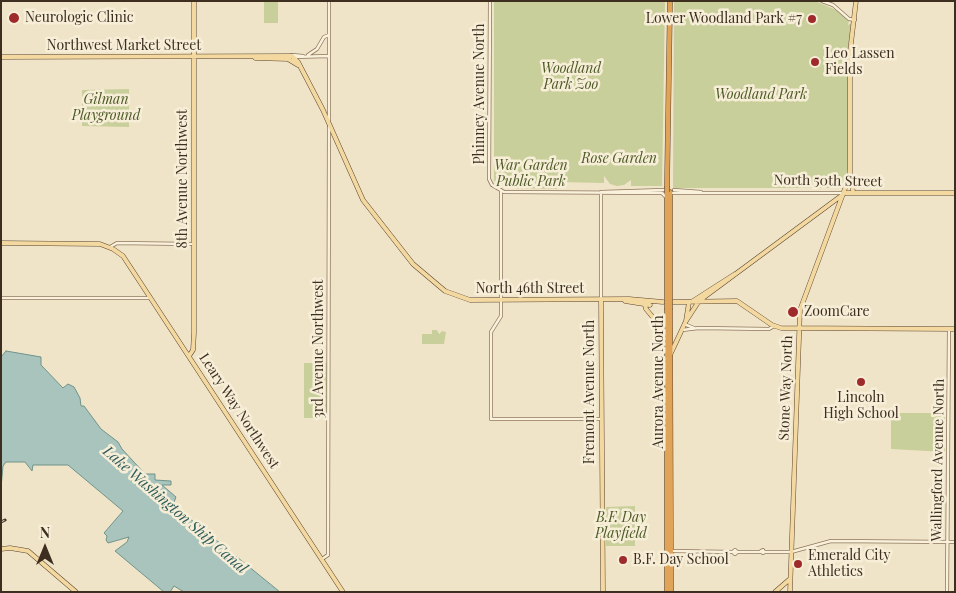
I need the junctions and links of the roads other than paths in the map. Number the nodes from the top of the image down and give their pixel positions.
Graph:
1 (194, 1) edge
2 (329, 1) edge
3 (490, 1) edge
4 (670, 1) edge
5 (822, 1) edge
6 (856, 1) edge
7 (855, 20) junction
8 (329, 34) junction
9 (286, 55) junction
10 (305, 56) junction
11 (329, 56) junction
12 (1, 57) edge
13 (194, 57) junction
14 (248, 57) junction
15 (294, 57) junction
16 (281, 58) junction
17 (300, 67) junction
18 (329, 109) junction
19 (325, 112) junction
20 (330, 122) junction
21 (332, 130) junction
22 (329, 134) junction
23 (850, 175) junction
24 (669, 190) junction
25 (501, 191) junction
26 (601, 192) junction
27 (844, 193) junction
28 (854, 193) junction
29 (955, 193) edge
30 (667, 201) junction
31 (1, 243) edge
32 (193, 244) junction
33 (110, 247) junction
34 (737, 273) junction
35 (1, 298) edge
36 (151, 298) junction
37 (500, 300) junction
38 (600, 300) junction
39 (699, 301) junction
40 (668, 302) junction
41 (690, 303) junction
42 (646, 304) junction
43 (685, 322) junction
44 (774, 326) junction
45 (694, 328) junction
46 (799, 328) junction
47 (949, 329) junction
48 (955, 329) edge
49 (682, 330) junction
50 (666, 341) junction
51 (670, 355) junction
52 (189, 356) junction
53 (600, 419) junction
54 (947, 542) junction
55 (955, 542) edge
56 (1, 548) edge
57 (670, 551) junction
58 (791, 552) junction
59 (322, 559) junction
60 (790, 579) junction
61 (76, 592) edge
62 (343, 592) edge
63 (604, 592) edge
64 (669, 592) edge
65 (775, 592) edge
66 (790, 592) edge
67 (946, 592) edge

1 - 13 main road, 8th Avenue Northwest
2 - 8 street, 3rd Avenue Northwest
3 - 25 street, Phinney Avenue North
4 - 24 highway, Aurora Avenue North
5 - 7 street
6 - 7 main road
7 - 23 main road
8 - 10 street
8 - 11 street, 3rd Avenue Northwest
9 - 10 street
9 - 14 main road, Northwest Market Street
9 - 15 main road, Northwest Market Street
10 - 11 street
10 - 15 street
11 - 18 street, 3rd Avenue Northwest
12 - 13 main road, Northwest Market Street
13 - 14 main road, Northwest Market Street
13 - 32 main road, 8th Avenue Northwest
14 - 16 main road, Northwest Market Street
15 - 16 street
15 - 17 main road
16 - 17 main road, Northwest Market Street
17 - 19 main road
18 - 19 street
18 - 20 street, 3rd Avenue Northwest
19 - 20 main road
20 - 21 main road
20 - 22 street, 3rd Avenue Northwest
21 - 22 street
21 - 37 main road, North 46th Street
22 - 59 street, 3rd Avenue Northwest
23 - 27 main road, Stone Way North
23 - 28 main road
24 - 26 street, North 50th Street
24 - 27 street, North 50th Street
24 - 30 highway, Aurora Avenue North
24 - 40 highway, Aurora Avenue North
25 - 26 street, North 50th Street
25 - 37 street
26 - 30 street, North 50th Street
26 - 38 street, Fremont Avenue North
27 - 28 main road, North 50th Street
27 - 34 main road
27 - 46 main road, Stone Way North
28 - 29 main road, North 50th Street
30 - 40 highway, Aurora Avenue North
31 - 33 main road
32 - 33 street
32 - 52 main road, 8th Avenue Northwest
33 - 36 main road, Leary Way Northwest
34 - 39 main road
34 - 41 main road
35 - 36 street
36 - 52 main road, Leary Way Northwest
37 - 38 main road, North 46th Street
37 - 53 street
38 - 42 main road, North 46th Street
38 - 53 main road, Fremont Avenue North
39 - 41 main road, North 46th Street
39 - 43 main road
39 - 44 main road, North 46th Street
40 - 41 main road, North 46th Street
40 - 42 main road, North 46th Street
40 - 50 highway, Aurora Avenue North
40 - 51 highway, Aurora Avenue North
41 - 43 main road
42 - 50 main road
43 - 45 street
43 - 49 main road
44 - 45 street
44 - 46 main road
45 - 49 street
46 - 47 main road
46 - 58 main road, Stone Way North
47 - 48 main road
47 - 54 street, Wallingford Avenue North
49 - 51 main road
50 - 64 highway, Aurora Avenue North
51 - 57 highway, Aurora Avenue North
52 - 59 main road, Leary Way Northwest
53 - 63 main road, Fremont Avenue North
54 - 55 street
54 - 58 street
54 - 67 street, Wallingford Avenue North
56 - 61 main road
57 - 58 street
57 - 64 highway, Aurora Avenue North
58 - 60 main road, Stone Way North
59 - 62 main road, Leary Way Northwest
60 - 65 main road
60 - 66 main road, Stone Way North

